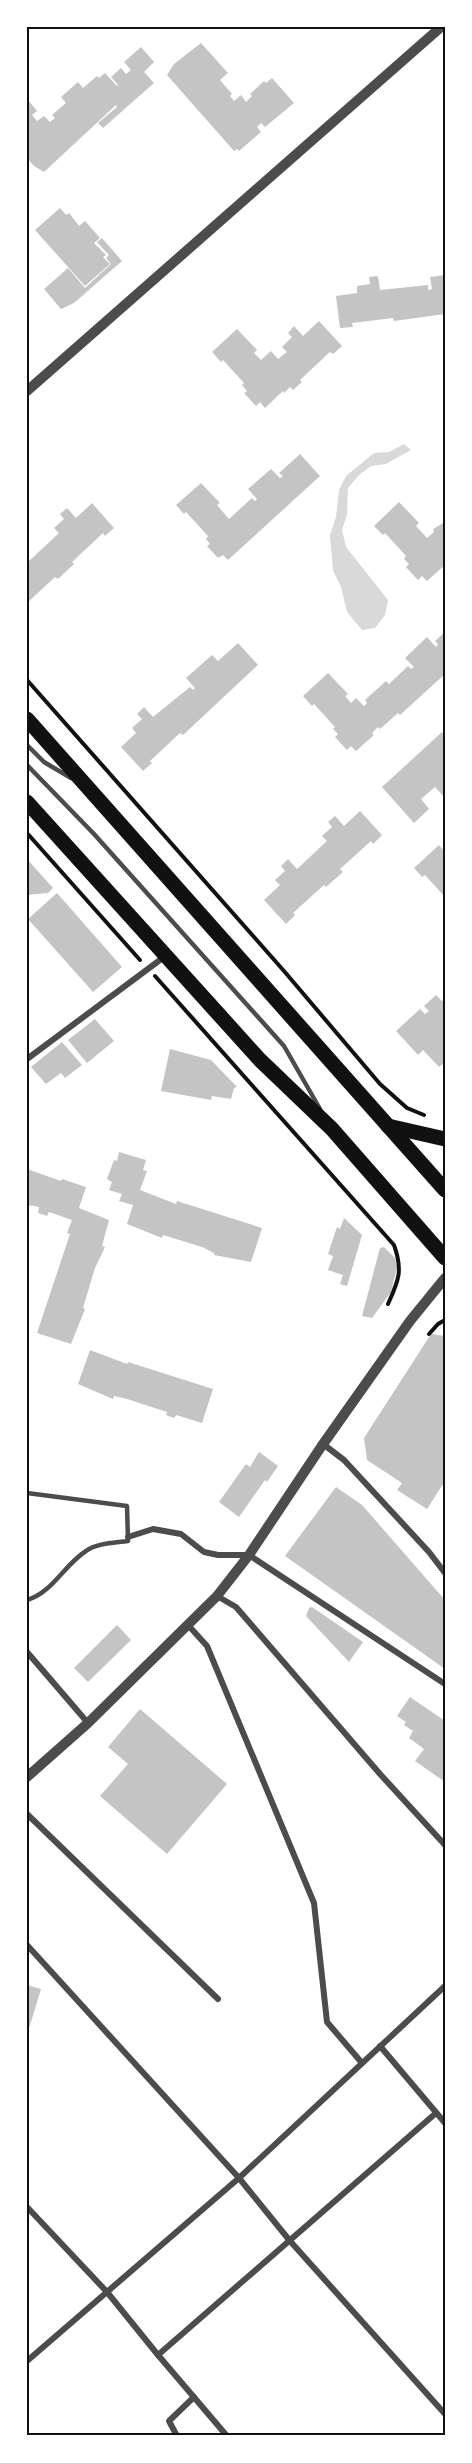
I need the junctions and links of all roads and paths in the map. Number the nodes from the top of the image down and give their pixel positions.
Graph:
1 (441, 27) edge
2 (27, 391) edge
3 (27, 680) edge
4 (27, 719) edge
5 (27, 745) edge
6 (27, 765) edge
7 (86, 787) junction
8 (27, 802) edge
9 (27, 833) edge
10 (164, 957) junction
11 (148, 969) junction
12 (27, 1059) edge
13 (426, 1116) dead end
14 (388, 1126) junction
15 (332, 1129) junction
16 (445, 1139) edge
17 (445, 1190) edge
18 (445, 1258) edge
19 (445, 1278) edge
20 (388, 1304) dead end
21 (445, 1320) edge
22 (429, 1334) dead end
23 (323, 1444) junction
24 (27, 1493) edge
25 (128, 1537) junction
26 (249, 1555) junction
27 (445, 1573) edge
28 (217, 1596) junction
29 (27, 1600) edge
30 (188, 1625) junction
31 (27, 1652) edge
32 (445, 1684) edge
33 (88, 1723) junction
34 (27, 1777) edge
35 (27, 1814) edge
36 (445, 1845) edge
37 (27, 1946) edge
38 (445, 1986) edge
39 (218, 1999) dead end
40 (380, 2046) junction
41 (362, 2063) junction
42 (436, 2113) junction
43 (445, 2123) edge
44 (239, 2178) junction
45 (27, 2206) edge
46 (290, 2241) junction
47 (108, 2292) junction
48 (158, 2355) junction
49 (27, 2361) edge
50 (194, 2397) junction
51 (445, 2414) edge
52 (177, 2436) edge
53 (227, 2436) edge

1 - 2 street
3 - 13 path
4 - 7 main road
5 - 7 lane
6 - 15 lane
7 - 14 main road
8 - 10 main road
9 - 11 path
10 - 11 street
10 - 15 main road
11 - 12 street
11 - 20 path
14 - 16 main road
14 - 17 main road
15 - 18 main road
19 - 23 street
21 - 22 path
23 - 26 street
23 - 27 street
24 - 25 lane
25 - 26 street
25 - 29 lane
26 - 28 street
26 - 32 street
28 - 30 street
28 - 36 street
30 - 33 street
30 - 41 street
31 - 33 street
33 - 34 street
35 - 39 street
37 - 44 street
38 - 40 street
40 - 41 street
40 - 42 street
41 - 44 street
42 - 43 street
42 - 46 street
44 - 46 street
44 - 47 street
45 - 47 street
46 - 48 street
46 - 51 street
47 - 48 street
47 - 49 street
48 - 50 street
50 - 52 street
50 - 53 street

